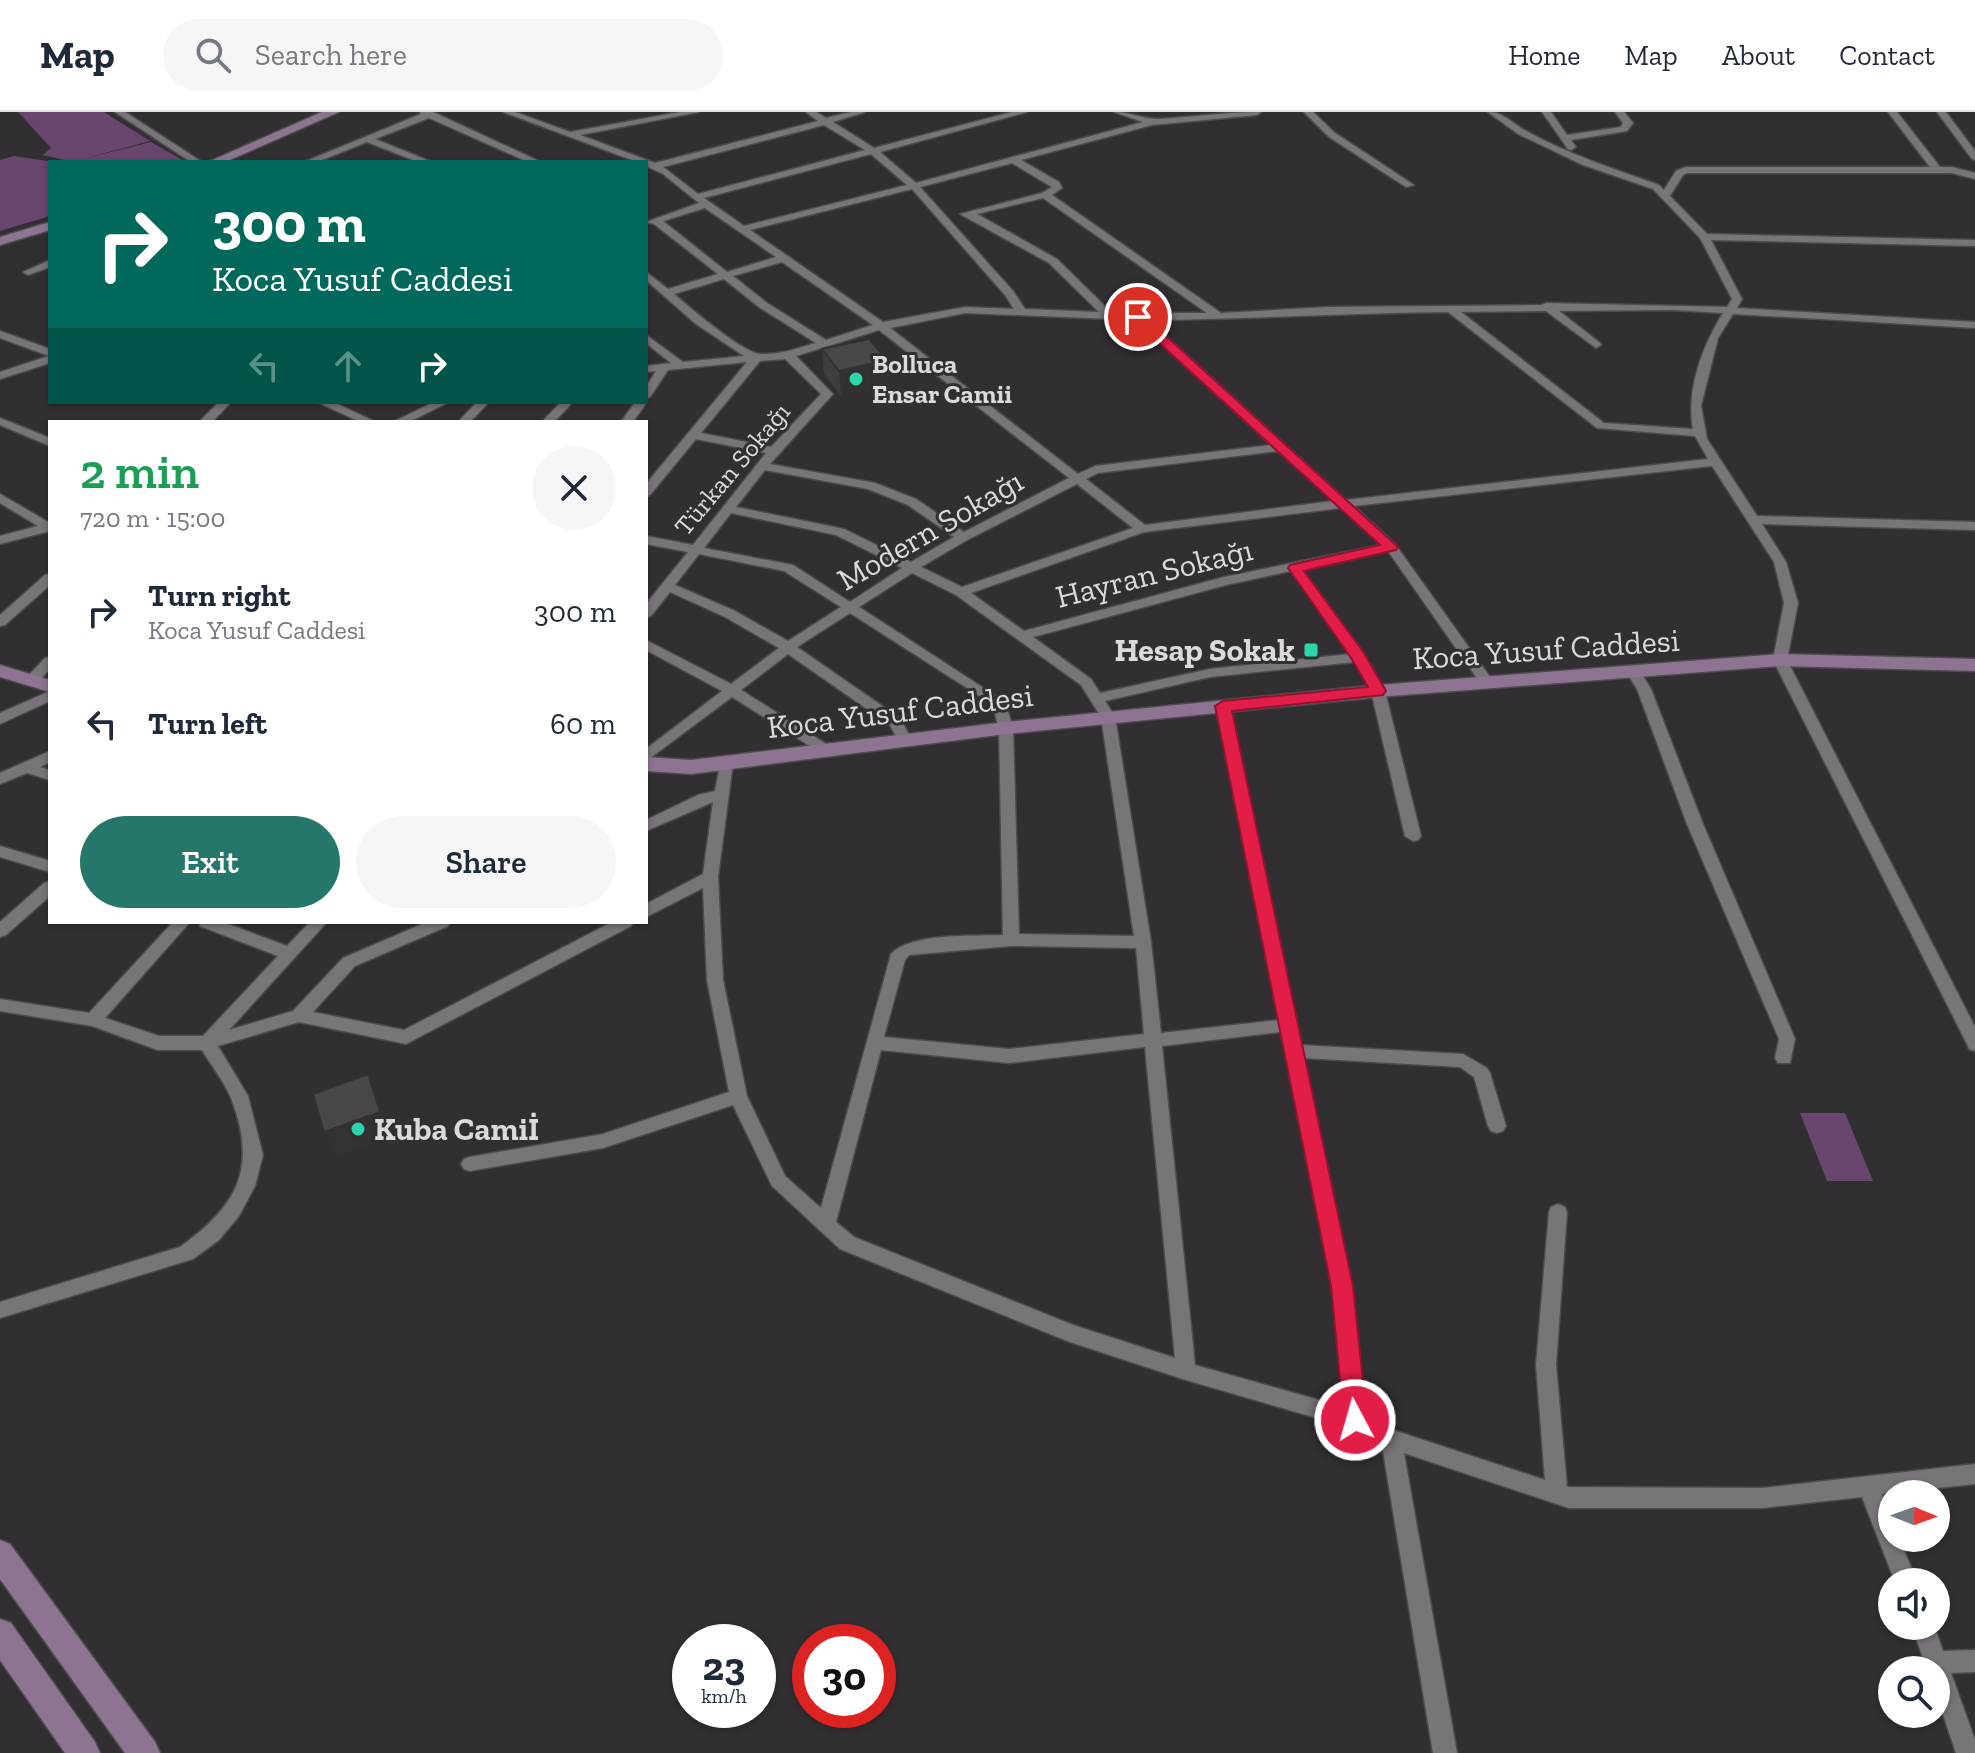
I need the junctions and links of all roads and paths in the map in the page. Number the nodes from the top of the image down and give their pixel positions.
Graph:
1 (119, 112) edge
2 (315, 112) edge
3 (333, 112) edge
4 (507, 112) edge
5 (695, 112) edge
6 (810, 112) edge
7 (861, 112) edge
8 (1023, 112) edge
9 (1118, 112) edge
10 (1257, 112) edge
11 (1308, 112) edge
12 (1492, 112) edge
13 (1546, 112) edge
14 (1619, 112) edge
15 (1892, 112) edge
16 (1941, 112) edge
17 (427, 113) edge
18 (825, 121) junction
19 (1152, 122) junction
20 (570, 134) junction
21 (1565, 138) junction
22 (367, 139) junction
23 (873, 151) junction
24 (629, 156) junction
25 (1975, 157) edge
26 (1012, 159) junction
27 (195, 160) edge
28 (203, 160) edge
29 (219, 160) edge
30 (314, 160) edge
31 (422, 160) edge
32 (532, 160) edge
33 (614, 160) edge
34 (640, 160) edge
35 (649, 163) edge
36 (1586, 163) junction
37 (1937, 170) junction
38 (1975, 176) edge
39 (1409, 185) dead end
40 (914, 186) junction
41 (1045, 195) junction
42 (1665, 196) junction
43 (696, 197) junction
44 (707, 204) junction
45 (968, 213) junction
46 (944, 219) junction
47 (48, 221) edge
48 (651, 222) edge
49 (48, 227) edge
50 (742, 229) junction
51 (0, 234) edge
52 (1704, 237) junction
53 (0, 241) edge
54 (1975, 243) edge
55 (784, 258) junction
56 (48, 264) edge
57 (28, 272) dead end
58 (725, 276) junction
59 (648, 279) edge
60 (666, 293) junction
61 (1546, 306) junction
62 (1449, 308) junction
63 (1730, 309) junction
64 (1020, 310) junction
65 (1109, 316) junction
66 (1218, 316) junction
67 (1138, 317) junction
68 (1975, 325) edge
69 (881, 326) junction
70 (0, 334) edge
71 (648, 340) edge
72 (824, 343) junction
73 (1596, 345) dead end
74 (48, 352) edge
75 (788, 355) junction
76 (756, 359) junction
77 (48, 360) edge
78 (681, 366) junction
79 (665, 367) junction
80 (648, 369) edge
81 (0, 376) edge
82 (648, 392) edge
83 (223, 404) edge
84 (328, 404) edge
85 (439, 404) edge
86 (481, 404) edge
87 (565, 404) edge
88 (207, 420) edge
89 (365, 420) edge
90 (403, 420) edge
91 (466, 420) edge
92 (550, 420) edge
93 (0, 421) edge
94 (1700, 433) junction
95 (693, 435) junction
96 (48, 441) edge
97 (1280, 447) junction
98 (774, 451) junction
99 (1718, 462) junction
100 (762, 466) junction
101 (1078, 480) junction
102 (648, 490) edge
103 (0, 498) edge
104 (1345, 504) junction
105 (728, 509) junction
106 (1754, 520) junction
107 (48, 526) edge
108 (1975, 526) edge
109 (1142, 529) junction
110 (963, 537) junction
111 (0, 540) edge
112 (648, 540) edge
113 (1391, 547) junction
114 (696, 550) junction
115 (914, 566) junction
116 (1295, 568) junction
117 (48, 580) edge
118 (667, 586) junction
119 (961, 592) junction
120 (851, 607) junction
121 (648, 610) edge
122 (0, 622) edge
123 (1025, 635) junction
124 (648, 645) edge
125 (790, 646) junction
126 (1359, 657) junction
127 (1780, 660) junction
128 (1975, 665) edge
129 (1, 672) edge
130 (1634, 673) junction
131 (41, 684) edge
132 (1488, 684) junction
133 (730, 689) junction
134 (1378, 691) junction
135 (48, 696) edge
136 (1096, 698) junction
137 (1223, 706) junction
138 (1108, 717) junction
139 (0, 719) edge
140 (1006, 728) junction
141 (905, 741) junction
142 (826, 750) junction
143 (648, 754) edge
144 (48, 757) edge
145 (726, 763) junction
146 (648, 764) edge
147 (25, 767) junction
148 (48, 774) edge
149 (0, 779) edge
150 (721, 795) junction
151 (648, 825) edge
152 (1413, 836) dead end
153 (0, 851) edge
154 (48, 866) edge
155 (710, 877) junction
156 (48, 889) edge
157 (648, 910) edge
158 (180, 924) edge
159 (211, 924) edge
160 (317, 924) edge
161 (400, 924) edge
162 (438, 924) edge
163 (621, 924) edge
164 (0, 931) edge
165 (410, 937) junction
166 (1011, 940) junction
167 (1143, 942) junction
168 (288, 953) junction
169 (0, 1005) edge
170 (299, 1016) junction
171 (93, 1020) junction
172 (1288, 1025) junction
173 (1153, 1042) junction
174 (207, 1043) junction
175 (874, 1043) junction
176 (1975, 1044) edge
177 (1293, 1051) junction
178 (1784, 1058) dead end
179 (738, 1096) junction
180 (1497, 1126) dead end
181 (470, 1164) dead end
182 (1558, 1212) dead end
183 (826, 1224) junction
184 (0, 1310) edge
185 (1186, 1371) junction
186 (1355, 1420) junction
187 (1391, 1439) junction
188 (1975, 1474) edge
189 (1868, 1486) junction
190 (1557, 1494) junction
191 (0, 1554) edge
192 (1900, 1568) edge
193 (0, 1634) edge
194 (1975, 1661) edge
195 (1950, 1662) edge
196 (1950, 1704) edge
197 (84, 1753) edge
198 (144, 1753) edge
199 (1445, 1753) edge
200 (1968, 1753) edge

1 - 27 street
2 - 28 street
3 - 29 street
4 - 20 street
5 - 20 street
6 - 18 street
7 - 18 street
8 - 23 street
9 - 19 street
10 - 19 street
11 - 39 street
12 - 36 street
13 - 21 street
14 - 21 street
15 - 37 street
16 - 25 street
17 - 22 street
17 - 32 street
18 - 23 street
18 - 35 street
19 - 26 street
20 - 24 street
21 - 36 street
22 - 30 street
22 - 31 street
23 - 40 street
23 - 43 street
24 - 33 street
24 - 34 street
26 - 40 street
26 - 41 street
35 - 43 street
36 - 42 street
37 - 38 street
37 - 42 street
40 - 46 street
40 - 50 street
41 - 45 street
41 - 66 street
42 - 52 street
43 - 44 street
44 - 48 street
44 - 50 street
45 - 46 street
45 - 65 street
46 - 64 street
47 - 51 street
48 - 58 street
49 - 53 street
50 - 55 street
52 - 54 street
52 - 63 street
55 - 58 street
55 - 69 street
56 - 57 street
58 - 60 street
58 - 72 street
59 - 60 street
60 - 76 street
61 - 62 street
61 - 63 street
61 - 73 street
62 - 66 street
62 - 94 street
63 - 68 street
63 - 94 street
64 - 65 street
64 - 69 street
65 - 67 street
66 - 67 street
67 - 97 street
69 - 72 street
69 - 101 street
70 - 74 street
71 - 78 street
72 - 75 street
75 - 76 street
75 - 98 street, Türkan Sokağı
76 - 78 street
76 - 95 street
77 - 81 street
78 - 79 street
79 - 80 street
79 - 82 street
83 - 88 street
84 - 89 street
85 - 90 street
86 - 91 street
87 - 92 street
93 - 96 street
94 - 99 street
95 - 98 street
95 - 102 street
97 - 101 street, Modern Sokağı
97 - 104 street
98 - 100 street, Türkan Sokağı
99 - 104 street
99 - 106 street
100 - 105 street, Türkan Sokağı
100 - 110 street
101 - 109 street
101 - 110 street, Modern Sokağı
103 - 107 street
104 - 109 street
104 - 113 street
105 - 114 street, Türkan Sokağı
105 - 115 street
106 - 108 street
106 - 127 street
107 - 111 street
109 - 119 street
110 - 115 street, Modern Sokağı
112 - 114 street
113 - 116 street, Hayran Sokağı
113 - 132 street
114 - 118 street, Türkan Sokağı
114 - 120 street
115 - 119 street
115 - 120 street, Modern Sokağı
116 - 123 street, Hayran Sokağı
116 - 126 street
117 - 122 street
118 - 121 street, Türkan Sokağı
118 - 125 street
119 - 123 street
120 - 125 street, Modern Sokağı
120 - 140 street
123 - 136 street
124 - 133 street
125 - 133 street, Modern Sokağı
125 - 141 street
126 - 134 street
126 - 136 street
127 - 128 street, Koca Yusuf Caddesi
127 - 130 street, Koca Yusuf Caddesi
127 - 176 street
129 - 131 street
130 - 132 street, Koca Yusuf Caddesi
130 - 178 street
132 - 134 street, Koca Yusuf Caddesi
133 - 142 street
133 - 143 street, Modern Sokağı
134 - 137 street, Koca Yusuf Caddesi
134 - 152 street
135 - 139 street
136 - 138 street
137 - 138 street, Koca Yusuf Caddesi
137 - 172 street
138 - 140 street, Koca Yusuf Caddesi
138 - 167 street
140 - 141 street, Koca Yusuf Caddesi
140 - 166 street
141 - 142 street, Koca Yusuf Caddesi
142 - 145 street, Koca Yusuf Caddesi
144 - 147 street
145 - 146 street, Koca Yusuf Caddesi
145 - 150 street
147 - 148 street
147 - 149 street
150 - 151 street
150 - 155 street
153 - 154 street
155 - 157 street
155 - 179 street
156 - 164 street
158 - 171 street
159 - 168 street
160 - 168 street
161 - 165 street
162 - 165 street
163 - 170 street
165 - 170 street
166 - 167 street
166 - 175 street
167 - 173 street
168 - 174 street
169 - 171 street
170 - 174 street
171 - 174 street
172 - 173 street
172 - 177 street
173 - 175 street
173 - 185 street
174 - 184 street
175 - 183 street
177 - 180 street
177 - 186 street
179 - 181 street
179 - 183 street
182 - 190 street
183 - 185 street
185 - 186 street
186 - 187 street
187 - 190 street
187 - 199 street
188 - 189 street
189 - 190 street
189 - 192 street
191 - 198 street
193 - 197 street
194 - 195 street
196 - 200 street

